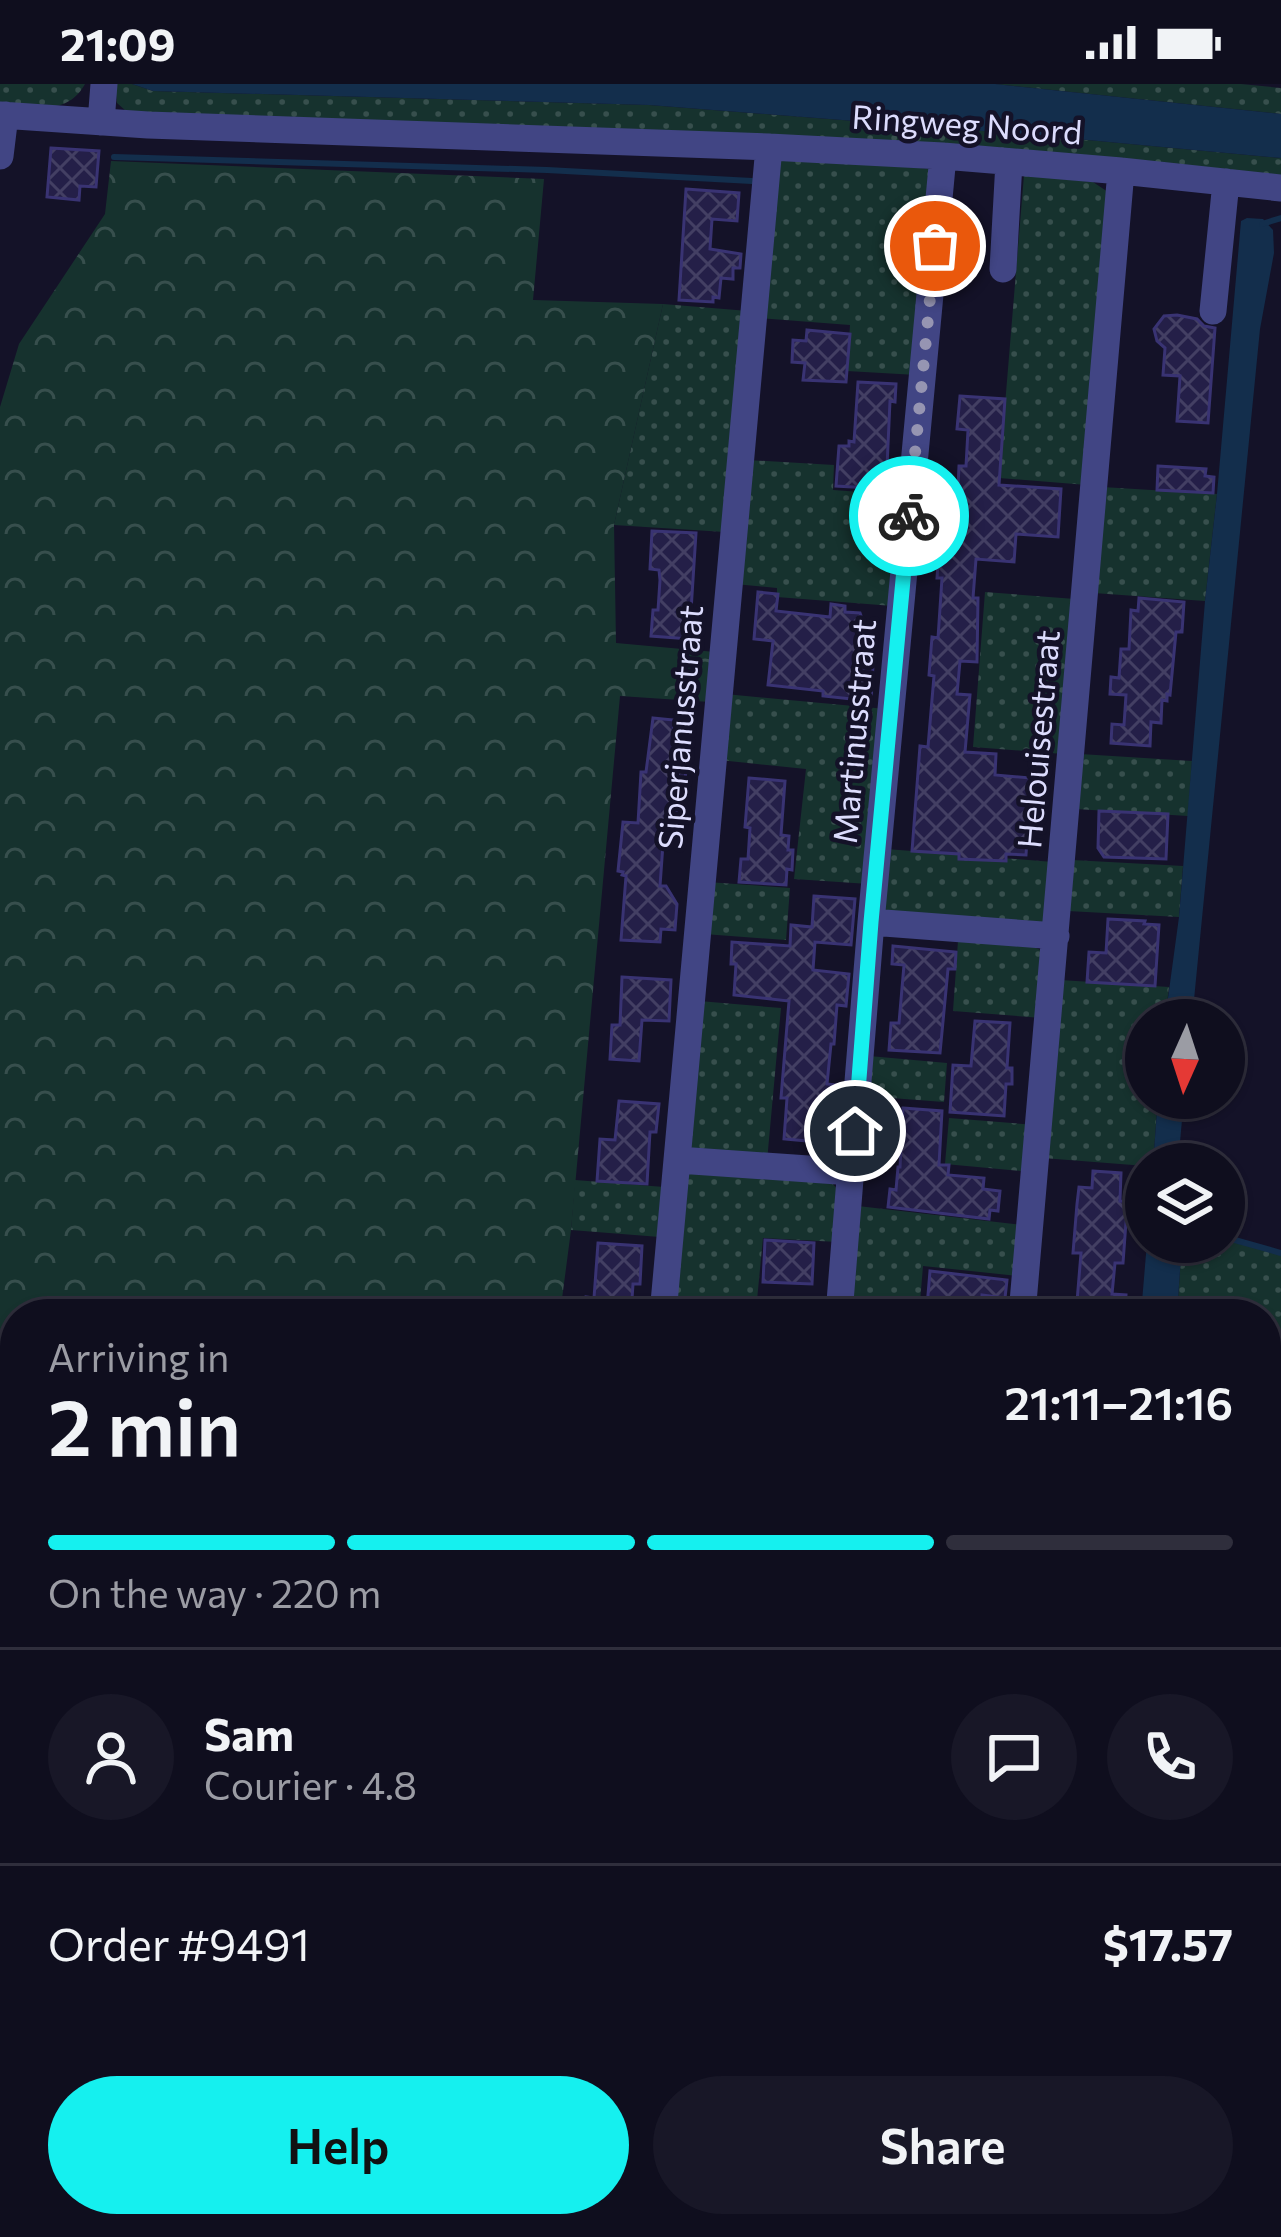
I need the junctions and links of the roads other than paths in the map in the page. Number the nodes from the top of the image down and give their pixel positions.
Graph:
1 (104, 84) edge
2 (2, 115) edge
3 (101, 122) junction
4 (769, 147) junction
5 (0, 156) edge
6 (944, 156) junction
7 (1010, 162) junction
8 (1121, 170) junction
9 (1226, 182) junction
10 (1281, 188) edge
11 (1003, 269) dead end
12 (1214, 311) dead end
13 (871, 922) junction
14 (1056, 937) junction
15 (678, 1160) junction
16 (852, 1172) junction
17 (664, 1299) edge
18 (840, 1299) edge
19 (1023, 1299) edge

1 - 3 street
2 - 3 street, Ringweg Noord
2 - 5 street
3 - 4 street, Ringweg Noord
4 - 6 street, Ringweg Noord
4 - 15 street, Siperjanusstraat
6 - 7 street, Ringweg Noord
6 - 13 street, Martinusstraat
7 - 8 street, Ringweg Noord
7 - 11 street
8 - 9 street, Ringweg Noord
8 - 14 street, Helouisestraat
9 - 10 street, Ringweg Noord
9 - 12 street
13 - 14 street
13 - 16 street, Martinusstraat
14 - 19 street, Helouisestraat
15 - 16 street
15 - 17 street, Siperjanusstraat
16 - 18 street, Martinusstraat

